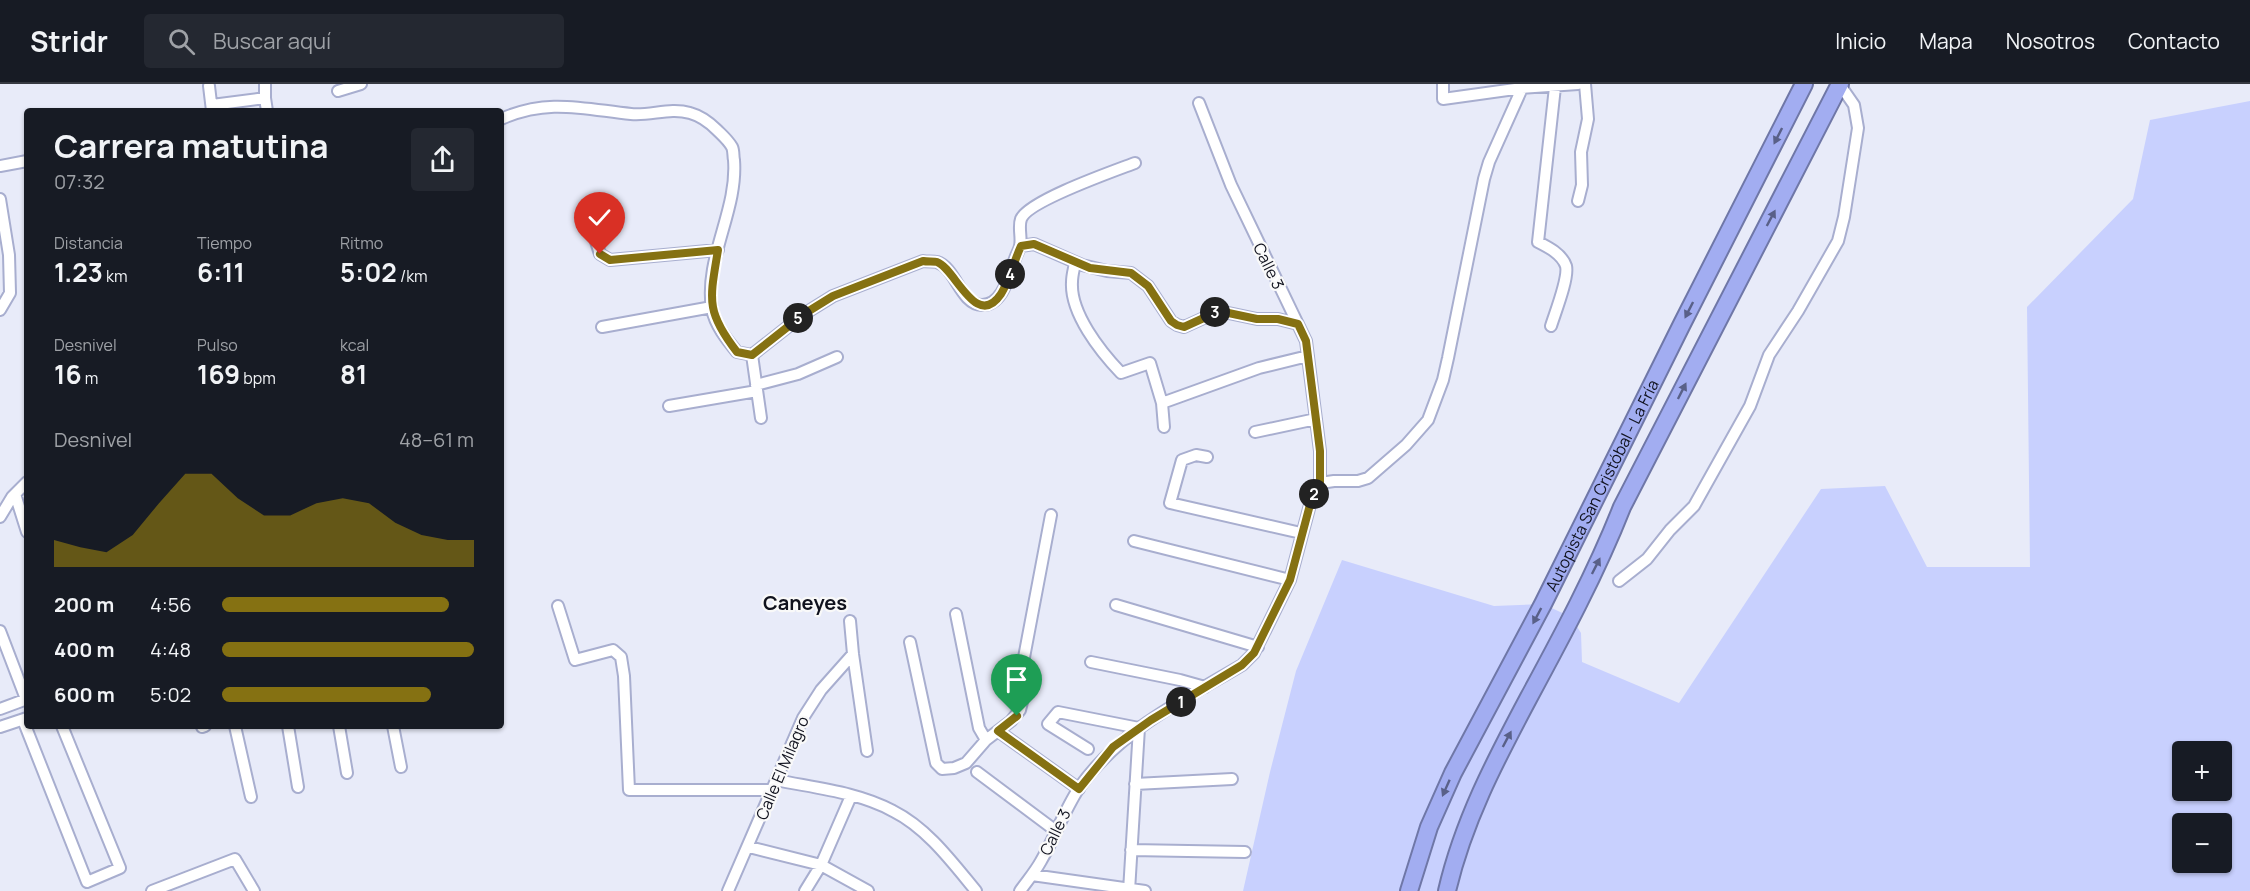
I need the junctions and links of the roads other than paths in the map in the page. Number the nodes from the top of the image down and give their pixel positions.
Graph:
1 (265, 84) edge
2 (361, 84) edge
3 (1443, 84) edge
4 (1578, 84) edge
5 (1585, 84) edge
6 (1804, 84) edge
7 (1840, 84) edge
8 (209, 86) dead end
9 (1523, 86) edge
10 (1555, 87) junction
11 (338, 91) dead end
12 (265, 98) junction
13 (1199, 103) dead end
14 (212, 108) edge
15 (267, 108) edge
16 (504, 118) edge
17 (24, 162) edge
18 (1135, 163) dead end
19 (0, 166) edge
20 (0, 200) edge
21 (1578, 201) dead end
22 (582, 214) dead end
23 (1021, 246) junction
24 (718, 250) junction
25 (1075, 262) junction
26 (712, 306) junction
27 (0, 310) edge
28 (1298, 324) junction
29 (1551, 326) dead end
30 (602, 327) dead end
31 (752, 355) junction
32 (1308, 356) junction
33 (837, 357) dead end
34 (757, 388) junction
35 (1162, 402) junction
36 (669, 406) dead end
37 (761, 418) dead end
38 (1316, 419) junction
39 (1164, 427) dead end
40 (1255, 432) dead end
41 (1207, 457) dead end
42 (1320, 483) junction
43 (24, 486) edge
44 (15, 494) junction
45 (1051, 515) dead end
46 (0, 517) edge
47 (24, 522) edge
48 (1301, 533) junction
49 (1134, 541) dead end
50 (1290, 580) junction
51 (1619, 581) dead end
52 (1116, 605) dead end
53 (558, 606) dead end
54 (956, 614) dead end
55 (850, 621) dead end
56 (0, 631) edge
57 (910, 642) dead end
58 (1258, 646) junction
59 (853, 654) junction
60 (1091, 662) dead end
61 (1205, 687) junction
62 (24, 694) edge
63 (24, 700) edge
64 (0, 709) edge
65 (24, 719) edge
66 (0, 727) edge
67 (1138, 728) junction
68 (29, 729) edge
69 (63, 729) edge
70 (236, 729) edge
71 (288, 729) edge
72 (340, 729) edge
73 (394, 729) edge
74 (998, 731) junction
75 (986, 740) junction
76 (1088, 750) dead end
77 (867, 751) dead end
78 (401, 767) dead end
79 (347, 772) dead end
80 (977, 772) dead end
81 (1232, 779) dead end
82 (1135, 784) junction
83 (774, 785) junction
84 (298, 787) dead end
85 (1079, 789) junction
86 (851, 796) junction
87 (251, 797) dead end
88 (1056, 831) junction
89 (749, 847) junction
90 (1131, 850) junction
91 (1245, 852) dead end
92 (821, 865) junction
93 (1032, 875) junction
94 (1086, 886) edge
95 (1130, 889) edge
96 (152, 891) edge
97 (254, 891) edge
98 (728, 891) edge
99 (805, 891) edge
100 (868, 891) edge
101 (976, 891) edge
102 (1020, 891) edge
103 (1144, 891) edge
104 (1409, 891) edge
105 (1447, 891) edge

1 - 12 street
2 - 11 street
3 - 9 street
4 - 10 street
5 - 21 street
6 -> 104 highway, Autopista San Cristóbal - La Fría
7 - 51 street
105 -> 7 highway, Autopista San Cristóbal - La Fría
8 - 14 street
9 - 10 street
9 - 42 street
10 - 29 street
12 - 14 street
12 - 15 street
13 - 28 street, Calle 3
16 - 24 street
17 - 19 street
18 - 23 street
20 - 27 street
22 - 24 street
23 - 25 street
23 - 31 street
24 - 26 street
25 - 28 street
25 - 35 street
26 - 30 street
26 - 31 street
28 - 32 street, Calle 3
31 - 34 street
32 - 35 street
32 - 38 street, Calle 3
33 - 34 street
34 - 36 street
34 - 37 street
35 - 39 street
38 - 40 street
38 - 42 street, Calle 3
41 - 48 street
42 - 48 street, Calle 3
43 - 44 street
44 - 46 street
44 - 47 street
45 - 74 street
48 - 50 street, Calle 3
49 - 50 street
50 - 58 street, Calle 3
52 - 58 street
53 - 83 street
54 - 75 street
55 - 59 street
56 - 62 street
57 - 75 street
58 - 61 street, Calle 3
59 - 77 street
59 - 83 street, Calle El Milagro
60 - 61 street
61 - 67 street, Calle 3
63 - 64 street
65 - 66 street
67 - 76 street
67 - 82 street
67 - 85 street, Calle 3
68 - 69 street
70 - 87 street
71 - 84 street
72 - 79 street
73 - 78 street
74 - 75 street
74 - 85 street
80 - 88 street
81 - 82 street
82 - 90 street
83 - 86 street
83 - 89 street, Calle El Milagro
85 - 88 street, Calle 3
86 - 92 street
86 - 101 street
88 - 93 street, Calle 3
89 - 92 street
89 - 98 street, Calle El Milagro
90 - 91 street
90 - 95 street
92 - 99 street
92 - 100 street
93 - 94 street
93 - 102 street, Calle 3
94 - 95 street
95 - 103 street
96 - 97 street

